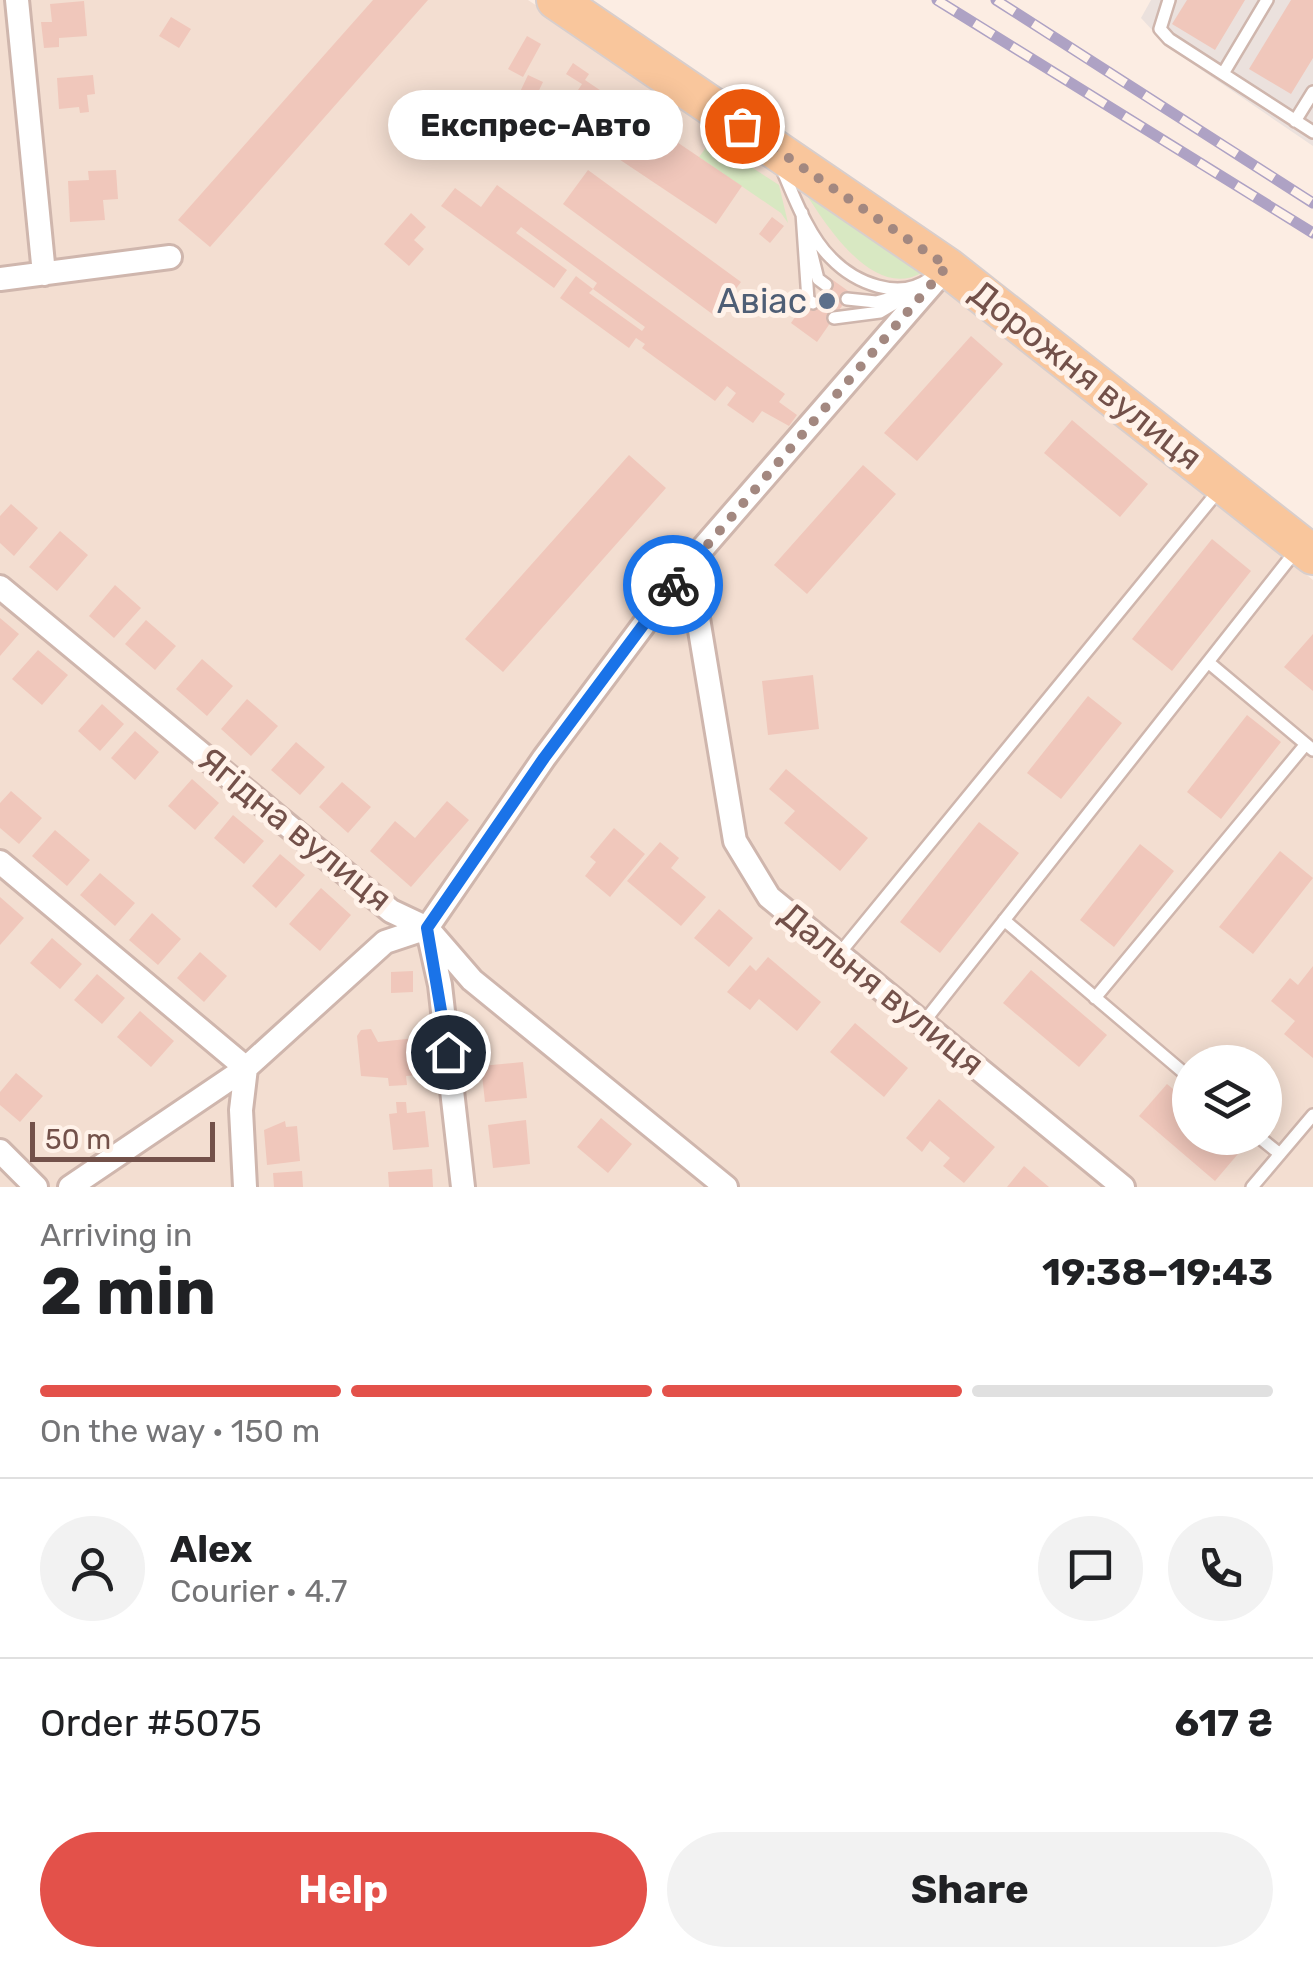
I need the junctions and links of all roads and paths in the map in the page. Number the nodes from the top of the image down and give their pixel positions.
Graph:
1 (17, 0) edge
2 (556, 0) edge
3 (1169, 0) edge
4 (1267, 0) edge
5 (1224, 72) junction
6 (1313, 92) edge
7 (1295, 122) junction
8 (1313, 132) edge
9 (772, 147) junction
10 (802, 208) junction
11 (170, 257) dead end
12 (44, 274) junction
13 (935, 275) junction
14 (0, 279) edge
15 (826, 285) dead end
16 (847, 299) dead end
17 (813, 303) dead end
18 (834, 318) dead end
19 (1225, 483) junction
20 (1307, 550) edge
21 (689, 564) junction
22 (0, 587) edge
23 (1208, 662) junction
24 (1310, 748) edge
25 (0, 862) edge
26 (1004, 920) junction
27 (427, 928) junction
28 (839, 954) junction
29 (1095, 998) junction
30 (923, 1023) junction
31 (1172, 1063) edge
32 (246, 1068) junction
33 (1313, 1115) edge
34 (0, 1151) edge
35 (1282, 1152) edge
36 (1279, 1155) edge
37 (36, 1187) edge
38 (70, 1187) edge
39 (246, 1187) edge
40 (463, 1187) edge
41 (726, 1187) edge
42 (1123, 1187) edge
43 (1252, 1187) edge

1 - 12 street
2 - 9 main road, Дорожня вулиця
3 - 5 lane
4 - 5 lane
5 - 7 lane
6 - 7 lane
7 - 8 lane
9 - 10 lane
9 - 13 main road, Дорожня вулиця
10 - 13 lane
10 - 15 lane
10 - 17 lane
11 - 12 street
12 - 14 street
13 - 16 lane
13 - 18 lane
13 - 19 main road, Дорожня вулиця
13 - 21 street
19 - 20 main road, Дорожня вулиця
19 - 28 lane
20 - 23 lane
21 - 27 street
21 - 28 street, Дальня вулиця
22 - 27 street, Ягідна вулиця
23 - 24 lane
23 - 26 lane
24 - 29 lane
25 - 32 street
26 - 29 lane
26 - 30 lane
27 - 32 street
27 - 40 street
27 - 41 street, Ягідна вулиця
28 - 30 street, Дальня вулиця
29 - 31 lane
30 - 42 street, Дальня вулиця
32 - 38 street
32 - 39 street
33 - 35 lane
34 - 37 street
36 - 43 lane

